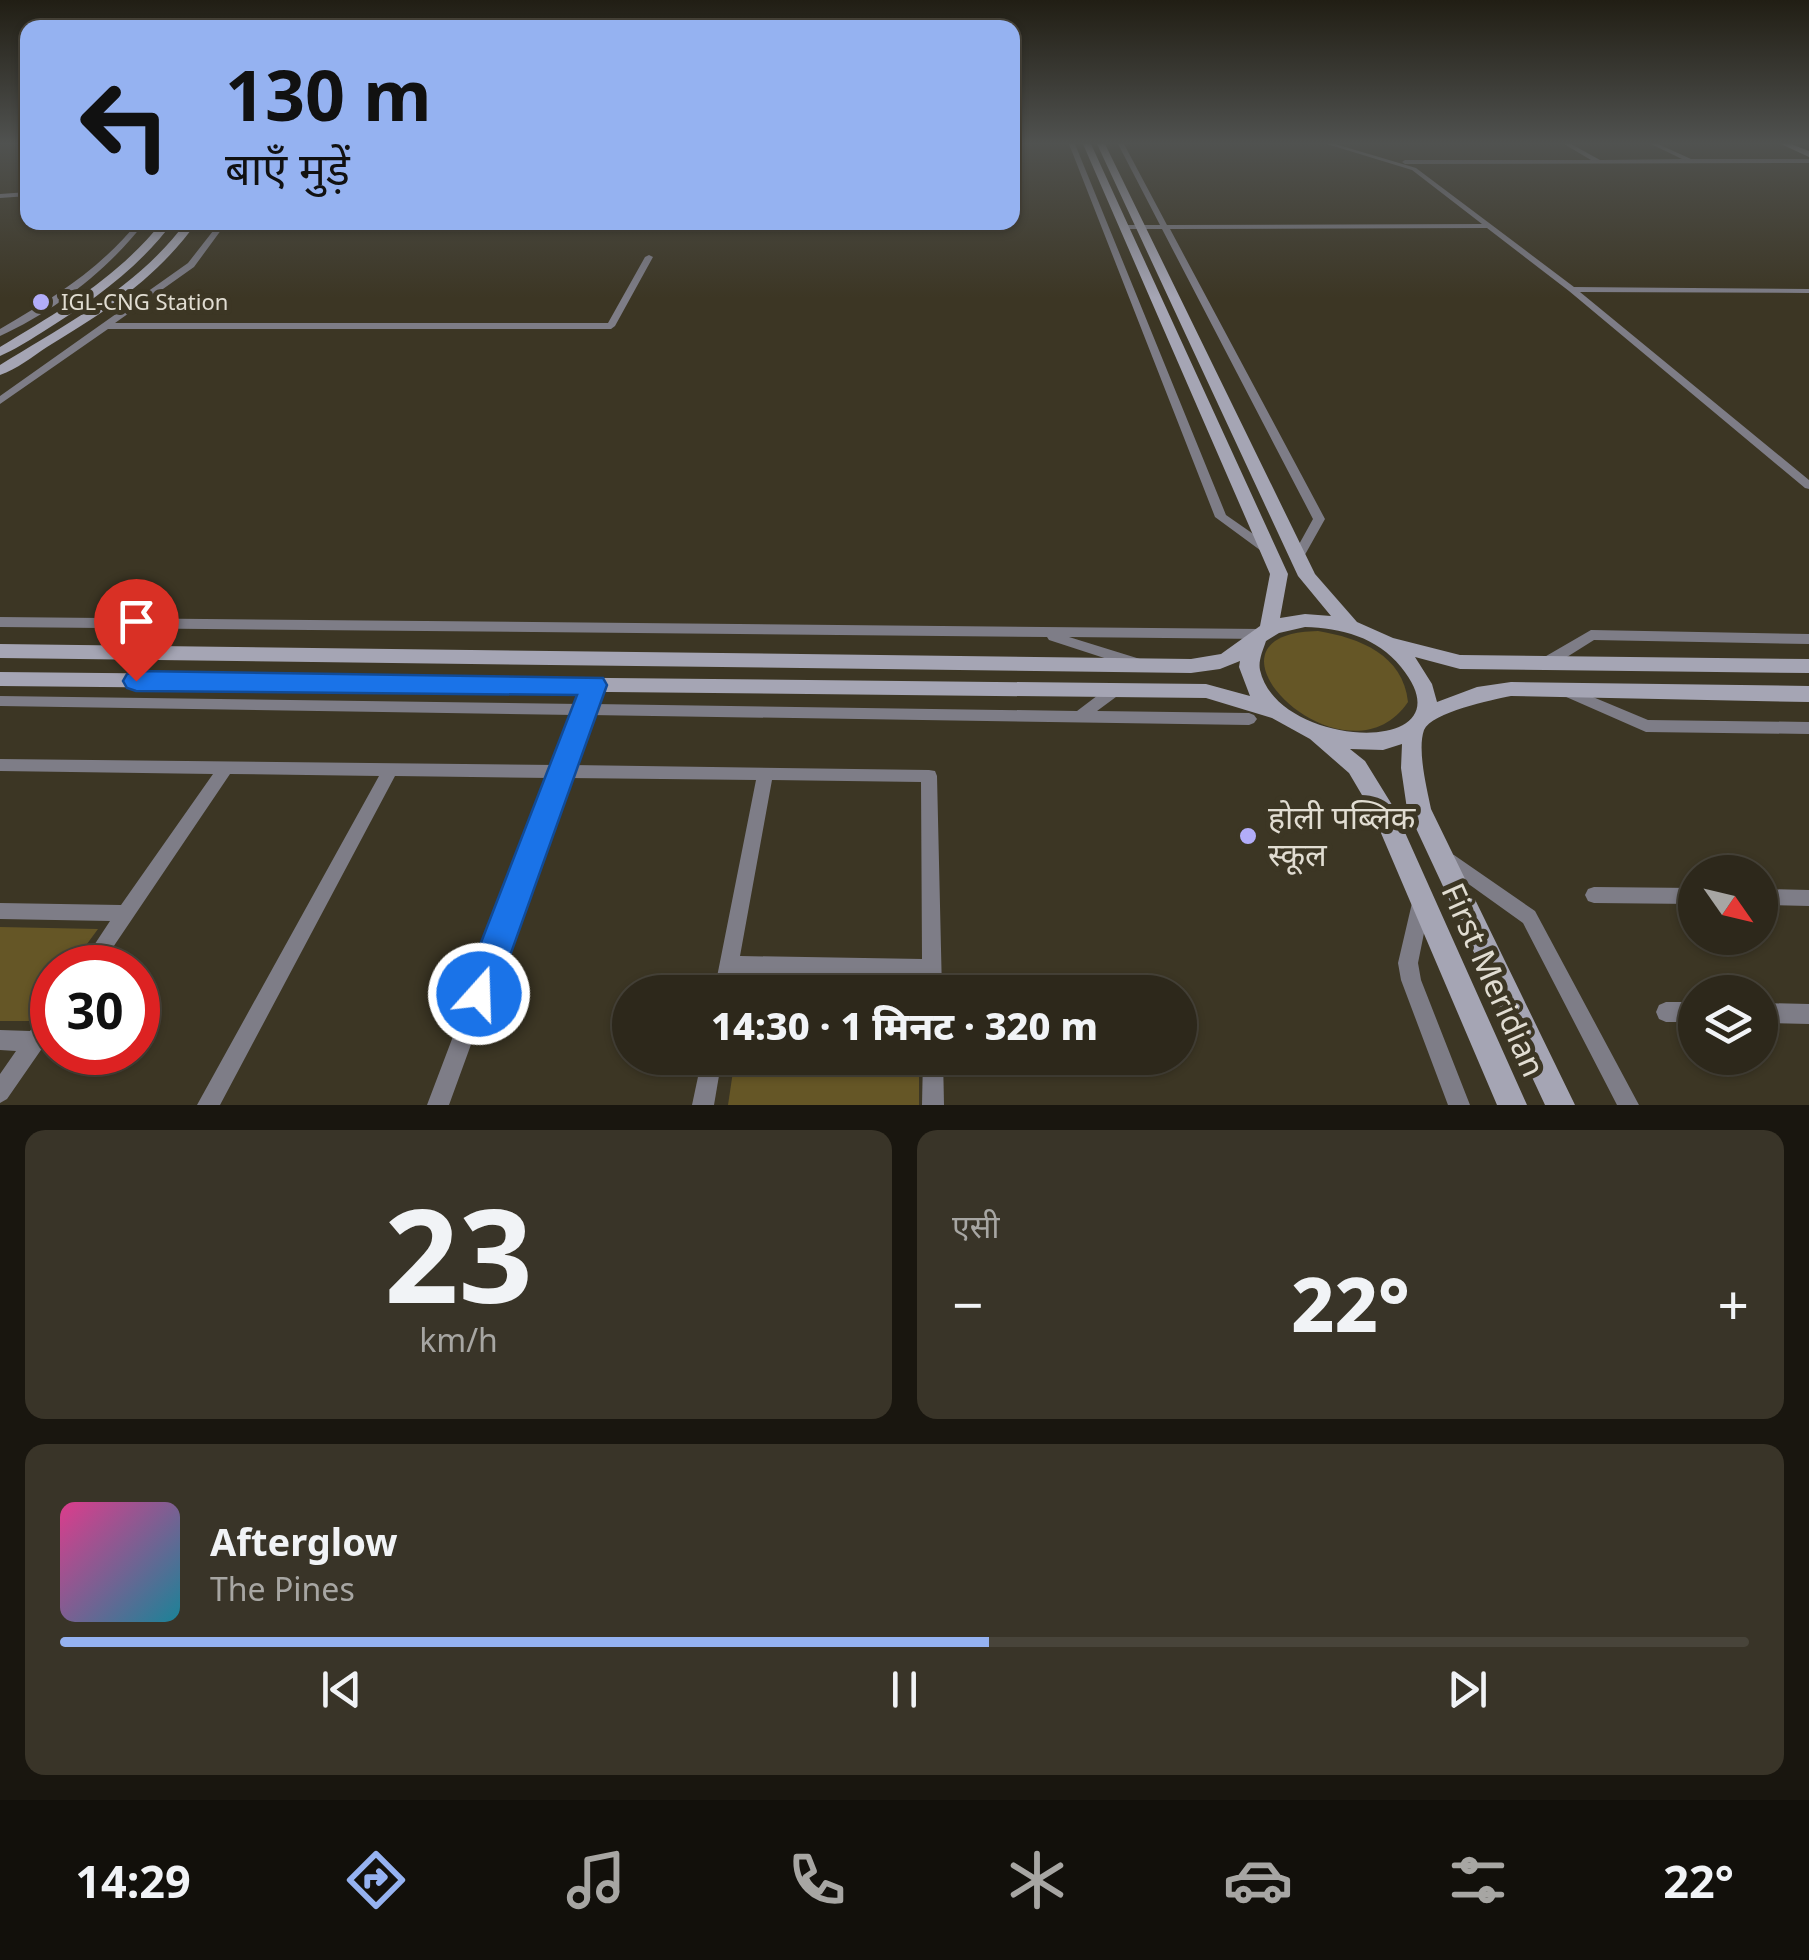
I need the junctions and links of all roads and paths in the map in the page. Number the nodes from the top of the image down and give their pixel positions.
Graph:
1 (1093, 196) edge
2 (1110, 196) edge
3 (1126, 196) edge
4 (1149, 196) edge
5 (1450, 196) edge
6 (1124, 226) junction
7 (1141, 226) junction
8 (1165, 226) junction
9 (1489, 226) junction
10 (136, 230) edge
11 (162, 230) edge
12 (187, 230) edge
13 (218, 230) edge
14 (650, 257) dead end
15 (1572, 289) junction
16 (1809, 291) edge
17 (108, 326) junction
18 (0, 333) edge
19 (0, 352) edge
20 (0, 371) edge
21 (0, 401) edge
22 (1809, 486) edge
23 (1268, 550) junction
24 (1298, 558) junction
25 (0, 622) edge
26 (26, 622) junction
27 (1351, 627) junction
28 (0, 631) edge
29 (1042, 633) junction
30 (1262, 633) junction
31 (1809, 639) edge
32 (1384, 642) junction
33 (0, 650) edge
34 (1546, 663) junction
35 (1143, 666) junction
36 (1809, 666) edge
37 (0, 679) edge
38 (594, 685) junction
39 (1115, 690) junction
40 (1565, 690) junction
41 (1809, 694) edge
42 (0, 701) edge
43 (584, 710) junction
44 (1279, 713) junction
45 (1080, 717) junction
46 (1248, 719) dead end
47 (1419, 722) junction
48 (1809, 728) edge
49 (1316, 733) junction
50 (0, 765) edge
51 (226, 768) junction
52 (391, 770) junction
53 (562, 772) junction
54 (765, 774) junction
55 (1442, 856) junction
56 (1594, 895) dead end
57 (1678, 896) edge
58 (1778, 897) edge
59 (1809, 898) edge
60 (1422, 899) junction
61 (0, 911) edge
62 (126, 913) junction
63 (104, 945) edge
64 (729, 965) junction
65 (931, 968) junction
66 (727, 975) edge
67 (931, 975) edge
68 (1666, 1012) dead end
69 (1678, 1012) edge
70 (1778, 1013) edge
71 (1809, 1014) edge
72 (0, 1040) edge
73 (30, 1041) edge
74 (30, 1050) edge
75 (709, 1075) edge
76 (932, 1075) edge
77 (0, 1092) edge
78 (208, 1105) edge
79 (438, 1105) edge
80 (703, 1105) edge
81 (933, 1105) edge
82 (1459, 1105) edge
83 (1512, 1105) edge
84 (1560, 1105) edge
85 (1628, 1105) edge

1 - 23 street
2 - 6 street
3 - 7 street
4 - 8 street
5 - 9 street
6 - 7 street
6 - 23 street
7 - 8 street
7 - 24 street
8 - 9 street
8 - 24 street
9 - 15 street
10 - 18 street
11 - 19 street
12 - 20 street
13 - 17 street
14 - 17 street
15 - 16 street
15 - 22 street
17 - 21 street
23 - 30 street
24 - 27 street
25 - 26 street
26 - 28 street
26 - 29 street
27 - 30 street
27 - 32 street
29 - 30 street
29 - 35 street
30 - 35 street
30 - 44 street
31 - 34 street
32 - 34 street
32 - 47 street
33 - 35 street
34 - 36 street
37 - 38 street
38 - 39 street
38 - 43 street
39 - 44 street
39 - 45 street
40 - 41 street
40 - 47 street
40 - 48 street
42 - 43 street
43 - 45 street
43 - 53 street
44 - 49 street
45 - 46 street
47 - 49 street
47 - 55 street, First Meridian
49 - 60 street, First Meridian
50 - 51 street
51 - 52 street
51 - 62 street
52 - 53 street
52 - 78 street
53 - 54 street
53 - 79 street
54 - 64 street
54 - 65 street
55 - 84 street, First Meridian
55 - 85 street
56 - 57 street
58 - 59 street
60 - 82 street
60 - 83 street, First Meridian
61 - 62 street
62 - 63 street
64 - 65 street
64 - 66 street
65 - 67 street
68 - 69 street
70 - 71 street
72 - 73 street
74 - 77 street
75 - 80 street
76 - 81 street

